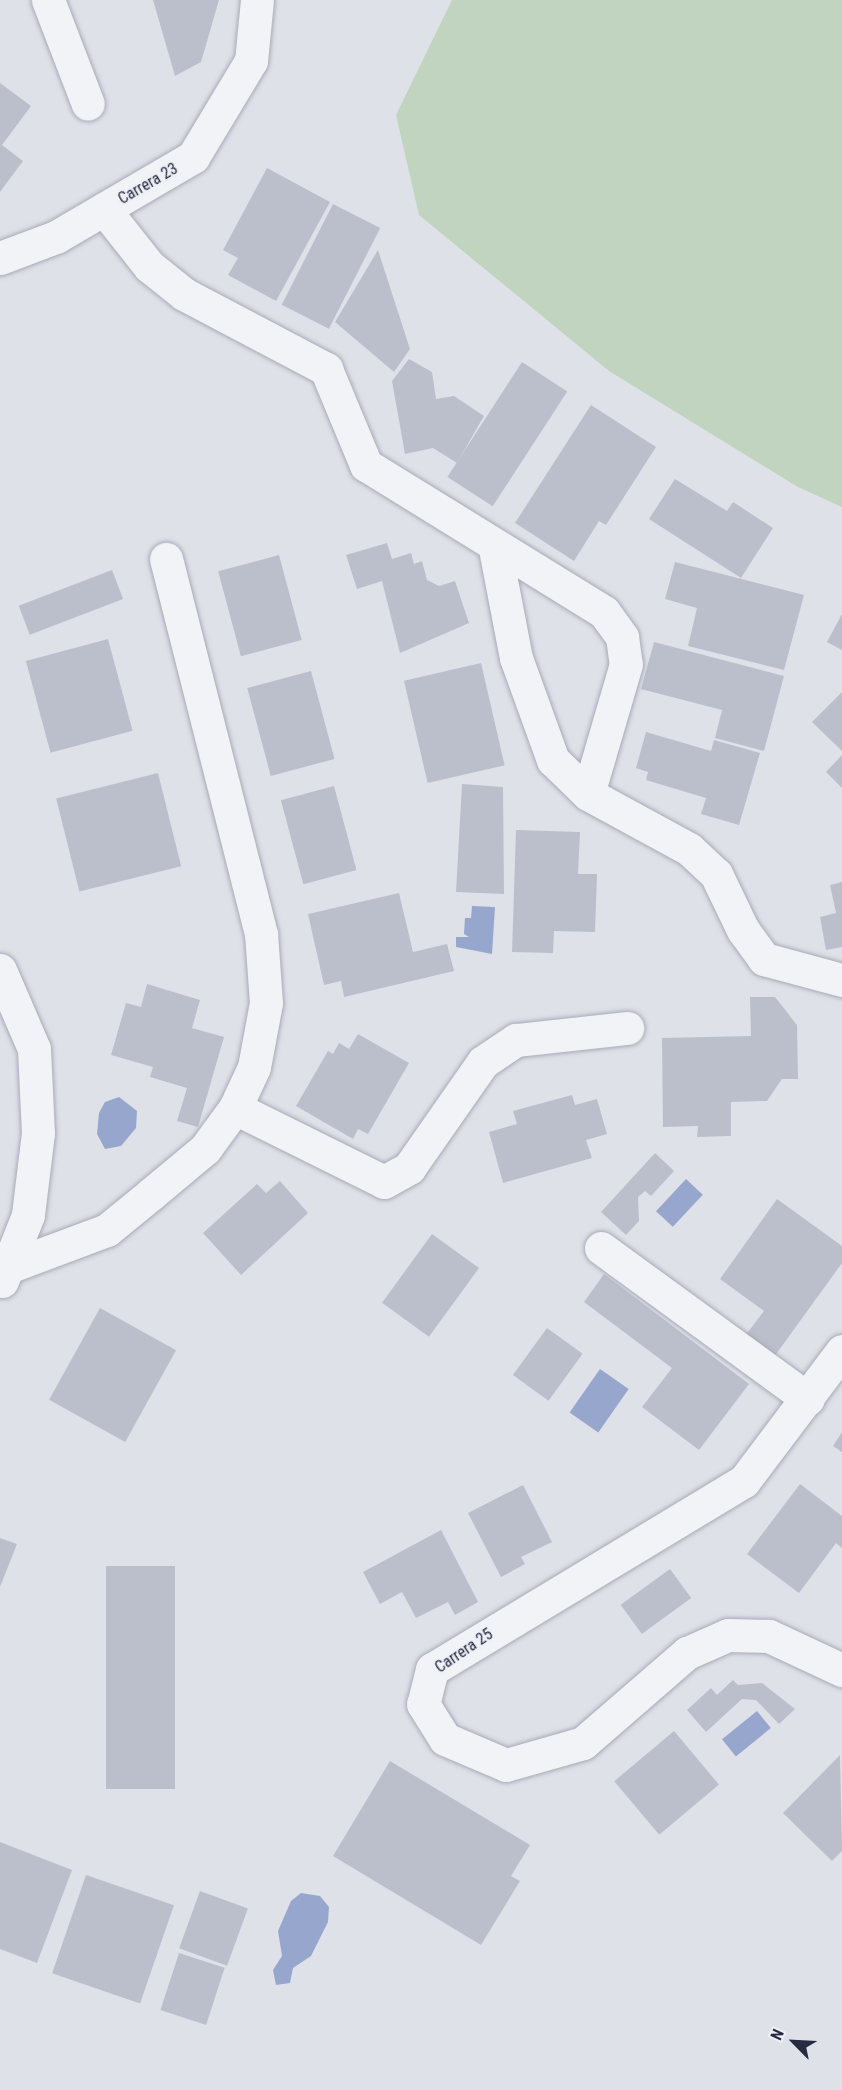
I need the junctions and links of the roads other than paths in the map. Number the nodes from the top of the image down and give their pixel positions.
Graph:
1 (48, 0) edge
2 (257, 0) edge
3 (88, 104) dead end
4 (104, 209) junction
5 (0, 258) edge
6 (495, 549) junction
7 (166, 559) dead end
8 (588, 794) junction
9 (0, 970) edge
10 (842, 980) edge
11 (627, 1028) dead end
12 (236, 1108) junction
13 (601, 1248) dead end
14 (4, 1276) edge
15 (842, 1351) edge
16 (808, 1399) junction
17 (842, 1670) edge

1 - 3 street
2 - 4 street, Carrera 23
4 - 5 street, Carrera 23
4 - 6 street
6 - 8 street
6 - 8 street
7 - 12 street
8 - 10 street
9 - 14 street
11 - 12 street
12 - 14 street
13 - 16 street
15 - 16 street, Carrera 25
16 - 17 street, Carrera 25

